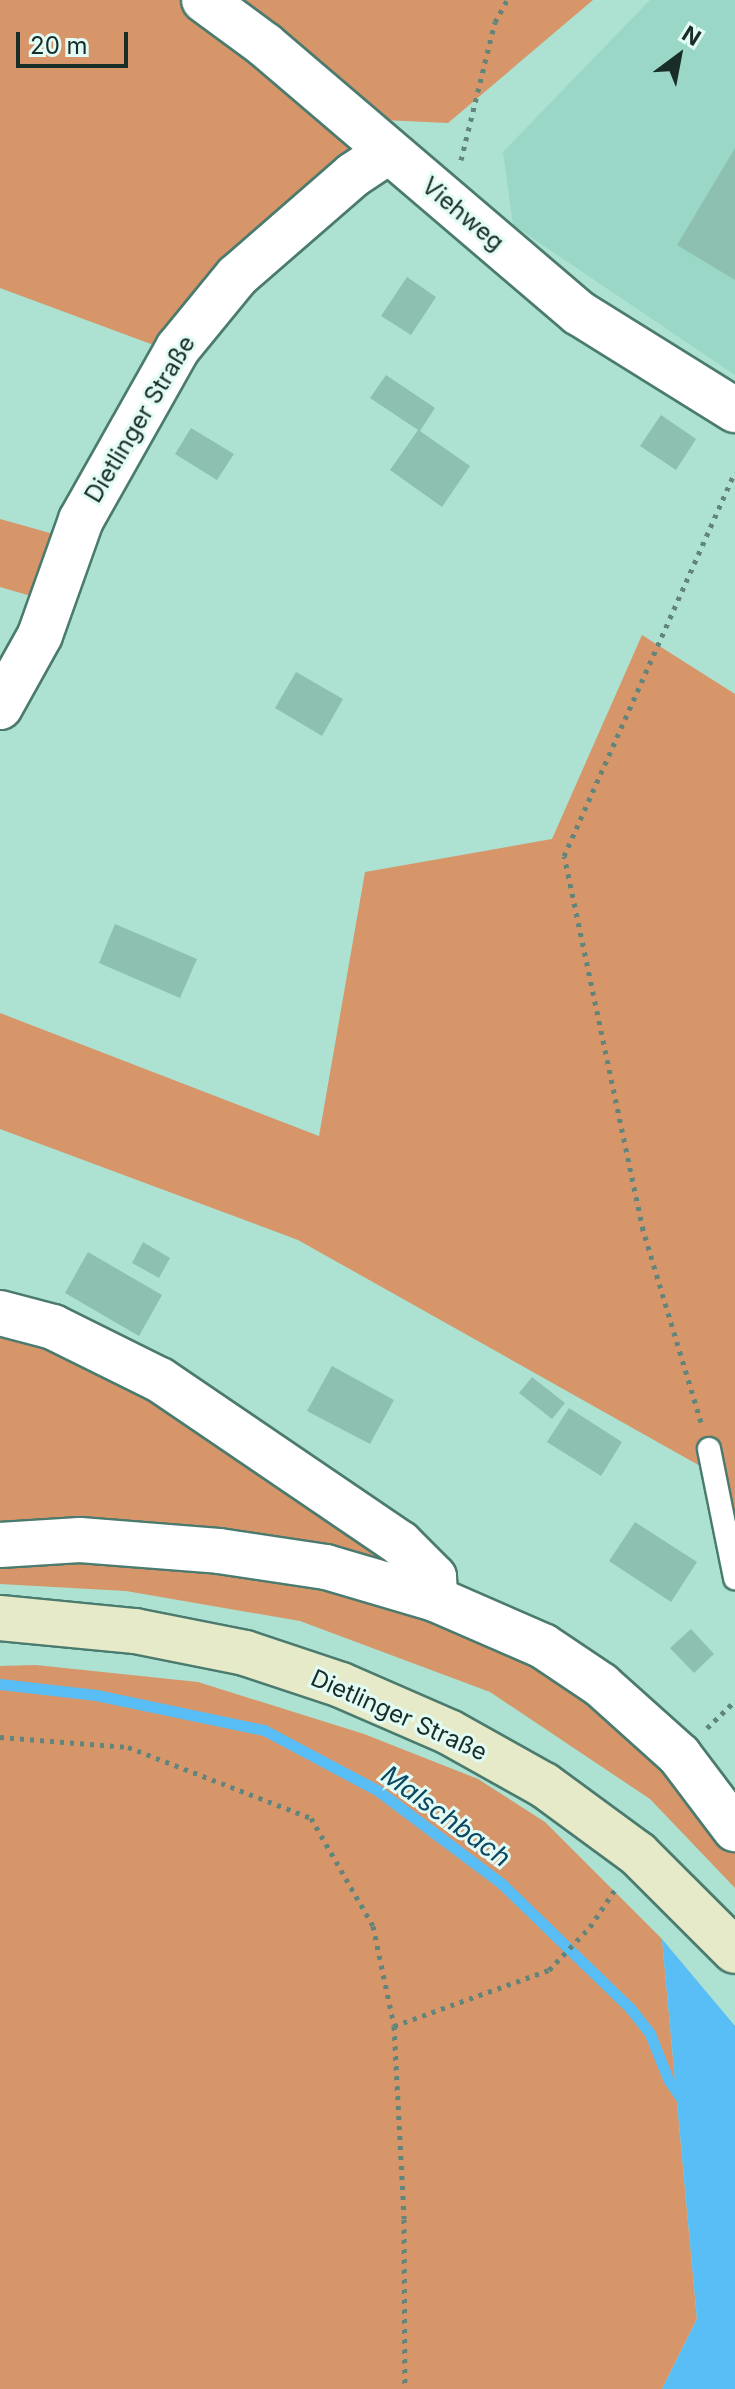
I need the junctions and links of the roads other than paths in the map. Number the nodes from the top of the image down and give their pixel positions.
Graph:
1 (204, 0) edge
2 (388, 152) junction
3 (735, 410) edge
4 (0, 707) edge
5 (0, 1313) edge
6 (709, 1449) road end
7 (0, 1545) edge
8 (735, 1578) edge
9 (435, 1599) junction
10 (0, 1618) edge
11 (735, 1829) edge
12 (735, 1951) edge

1 - 2 street, Viehweg
2 - 3 street, Viehweg
2 - 4 street, Dietlinger Straße
5 - 9 street
6 - 8 lane
7 - 9 street
9 - 11 street
10 - 12 main road, Dietlinger Straße

